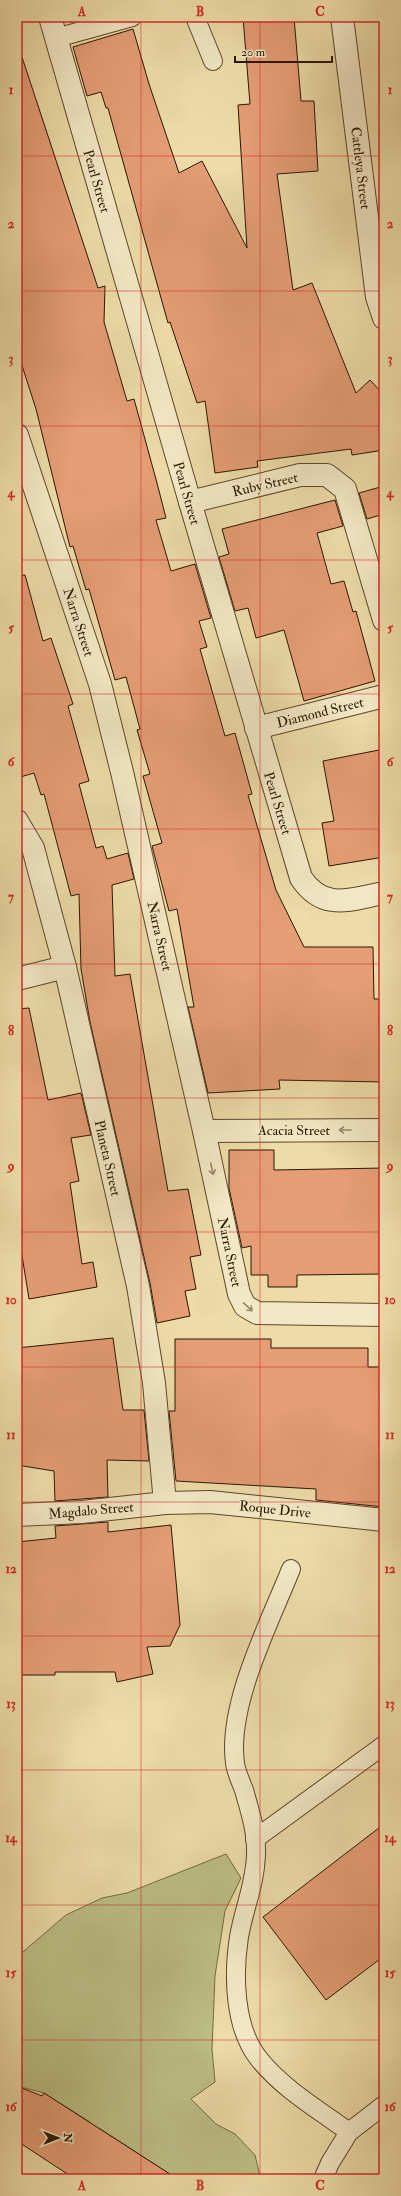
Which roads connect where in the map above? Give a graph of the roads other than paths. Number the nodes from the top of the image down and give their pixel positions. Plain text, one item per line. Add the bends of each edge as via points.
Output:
1 (50, 17) edge
2 (132, 17) edge
3 (195, 17) edge
4 (342, 17) edge
5 (56, 38) junction
6 (213, 61) dead end
7 (384, 318) edge
8 (17, 436) edge
9 (190, 502) junction
10 (384, 620) edge
11 (384, 696) edge
12 (256, 728) junction
13 (17, 820) edge
14 (384, 893) edge
15 (65, 967) junction
16 (17, 979) edge
17 (384, 1130) edge
18 (204, 1131) junction
19 (384, 1315) edge
20 (165, 1503) junction
21 (17, 1515) edge
22 (384, 1520) edge
23 (291, 1569) dead end
24 (384, 1746) edge
25 (254, 1839) junction
26 (384, 2105) edge
27 (349, 2132) junction
28 (323, 2179) edge

1 - 5 street, Pearl Street
2 - 5 lane
3 - 6 lane
4 - 7 street, Cattleya Street via 377,297
5 - 9 street, Pearl Street
8 - 18 street, Narra Street via 100,684
9 - 10 street, Ruby Street via 300,475 327,475 345,489
9 - 12 street, Pearl Street
11 - 12 street, Diamond Street
12 - 14 street, Pearl Street via 301,878 309,890 320,898 335,901
13 - 15 street, Planeta Street via 33,848
15 - 16 street
15 - 20 street, Planeta Street via 138,1286 154,1383
17 -> 18 street, Acacia Street
18 -> 19 street, Narra Street via 239,1294 245,1306 257,1313 269,1314
20 - 21 street, Magdalo Street via 82,1512
20 - 22 street, Roque Drive via 210,1502
23 - 25 lane via 243,1689 233,1734 235,1765 252,1816
24 - 25 lane
25 - 27 lane via 254,1885 243,1914 237,1964 240,2012 245,2034 258,2058 282,2082
26 - 27 lane
27 - 28 lane

